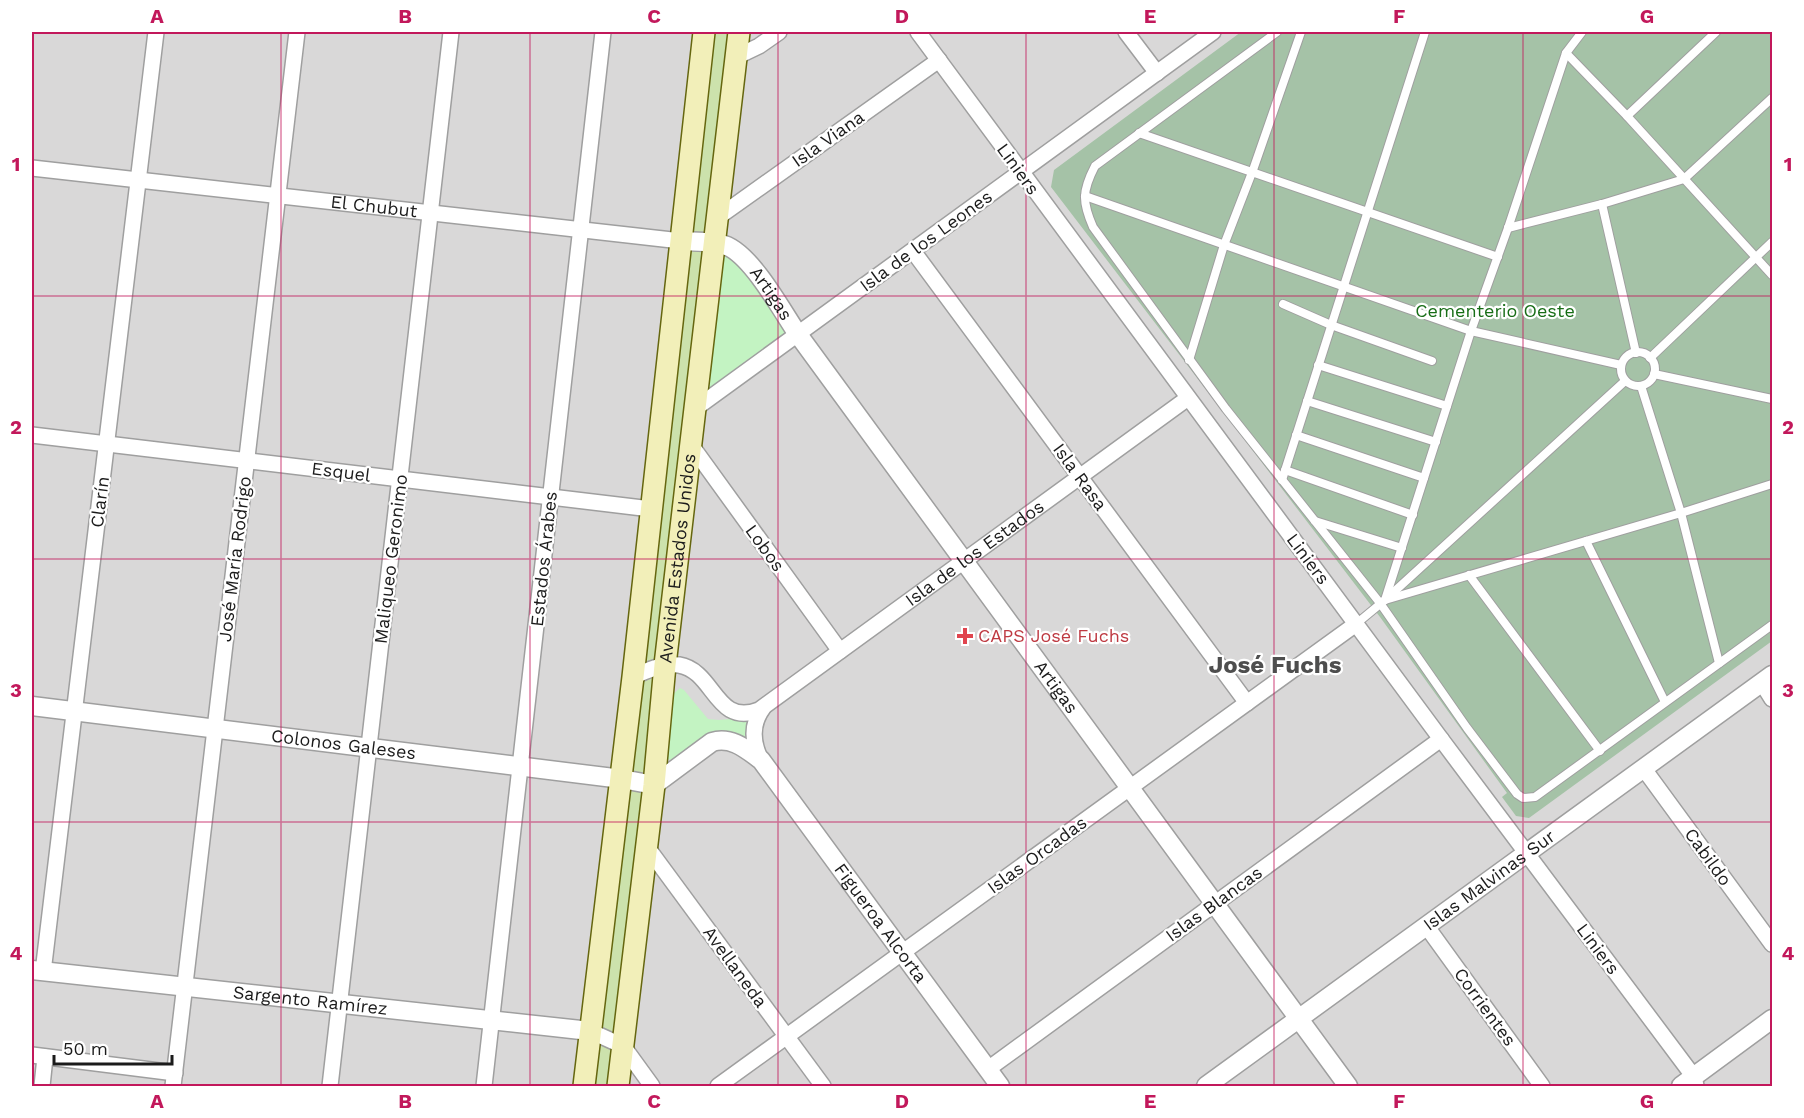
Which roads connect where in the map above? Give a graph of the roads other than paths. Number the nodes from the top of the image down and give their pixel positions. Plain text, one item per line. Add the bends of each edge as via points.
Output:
1 (156, 32) edge
2 (297, 32) edge
3 (451, 32) edge
4 (603, 32) edge
5 (704, 32) edge
6 (739, 32) edge
7 (779, 32) edge
8 (918, 32) edge
9 (1126, 32) edge
10 (1213, 32) edge
11 (1277, 32) edge
12 (1301, 32) edge
13 (1425, 32) edge
14 (1582, 32) edge
15 (1716, 32) edge
16 (1566, 52) junction
17 (736, 57) junction
18 (939, 60) junction
19 (1157, 73) junction
20 (1773, 98) edge
21 (1627, 116) junction
22 (1139, 133) junction
23 (32, 168) edge
24 (1253, 170) junction
25 (1021, 172) junction
26 (1684, 179) junction
27 (138, 180) junction
28 (278, 196) junction
29 (1085, 196) junction
30 (1602, 204) junction
31 (1367, 211) junction
32 (430, 213) junction
33 (717, 218) junction
34 (1508, 228) junction
35 (581, 230) junction
36 (681, 241) junction
37 (1773, 242) edge
38 (714, 243) junction
39 (1224, 245) junction
40 (913, 251) junction
41 (1498, 257) junction
42 (1756, 257) junction
43 (1773, 274) edge
44 (1343, 287) junction
45 (1283, 304) dead end
46 (1331, 325) junction
47 (1471, 331) junction
48 (797, 333) junction
49 (1636, 353) junction
50 (1650, 358) junction
51 (1189, 360) junction
52 (1432, 361) dead end
53 (1318, 365) junction
54 (1621, 365) junction
55 (1654, 374) junction
56 (1625, 381) junction
57 (1641, 386) junction
58 (1188, 398) junction
59 (1773, 399) edge
60 (1307, 401) junction
61 (1447, 406) junction
62 (696, 408) junction
63 (32, 435) edge
64 (1296, 435) junction
65 (1436, 442) junction
66 (106, 444) junction
67 (691, 445) junction
68 (247, 461) junction
69 (1286, 470) junction
70 (1080, 477) junction
71 (1424, 478) junction
72 (400, 479) junction
73 (1282, 480) junction
74 (1773, 484) edge
75 (551, 497) junction
76 (651, 509) junction
77 (1681, 513) junction
78 (1413, 515) junction
79 (1314, 520) junction
80 (1586, 541) junction
81 (1402, 548) junction
82 (965, 560) junction
83 (1469, 575) junction
84 (1383, 602) junction
85 (1356, 624) junction
86 (1773, 625) edge
87 (840, 651) junction
88 (1719, 663) junction
89 (665, 665) junction
90 (633, 676) junction
91 (1767, 679) edge
92 (1773, 699) edge
93 (1665, 702) junction
94 (1247, 703) junction
95 (32, 706) edge
96 (763, 708) junction
97 (74, 711) junction
98 (215, 729) junction
99 (1441, 739) junction
100 (369, 748) junction
101 (1600, 751) junction
102 (761, 759) junction
103 (520, 766) junction
104 (1644, 769) junction
105 (622, 779) junction
106 (654, 785) junction
107 (1130, 788) junction
108 (647, 847) junction
109 (1526, 854) junction
110 (1215, 904) junction
111 (1427, 927) junction
112 (1773, 944) edge
113 (903, 952) junction
114 (37, 971) edge
115 (185, 987) junction
116 (340, 1005) junction
117 (1299, 1019) junction
118 (1773, 1019) edge
119 (492, 1022) junction
120 (590, 1031) junction
121 (786, 1037) junction
122 (623, 1046) junction
123 (38, 1056) edge
124 (988, 1069) junction
125 (174, 1079) edge
126 (1690, 1083) edge
127 (42, 1086) edge
128 (330, 1086) edge
129 (484, 1086) edge
130 (584, 1086) edge
131 (618, 1086) edge
132 (652, 1086) edge
133 (718, 1086) edge
134 (823, 1086) edge
135 (1000, 1086) edge
136 (1206, 1086) edge
137 (1348, 1086) edge
138 (1542, 1086) edge

1 - 27 street, Clarín
2 - 28 street, José María Rodrigo
3 - 32 street, Maliqueo Geronimo
4 - 35 street, Estados Árabes
5 - 36 main road, Avenida Estados Unidos
6 - 17 main road, Avenida Estados Unidos
7 - 17 street
8 - 18 street, Liniers
9 - 19 street
10 - 19 street, Isla de los Leones
11 - 22 lane
12 - 24 lane
13 - 31 lane
14 - 16 lane
15 - 21 lane
16 - 21 lane
16 - 34 lane
17 - 33 main road, Avenida Estados Unidos
18 - 25 street, Liniers
18 - 33 street, Isla Viana
19 - 25 street, Isla de los Leones
20 - 26 lane
21 - 26 lane
22 - 24 lane
22 - 29 lane via 1095,166 1086,183
23 - 27 street, El Chubut
24 - 31 lane
24 - 39 lane
25 - 40 street, Isla de los Leones
25 - 58 street, Liniers
26 - 30 lane
26 - 42 lane
27 - 28 street, El Chubut
27 - 66 street, Clarín
28 - 32 street, El Chubut
28 - 68 street, José María Rodrigo
29 - 39 lane
29 - 51 lane via 1084,206 1093,227
30 - 34 lane
30 - 49 lane
31 - 41 lane
31 - 44 lane
32 - 35 street, El Chubut
32 - 72 street, Maliqueo Geronimo
33 - 38 main road, Avenida Estados Unidos
34 - 41 lane
35 - 36 street, El Chubut
35 - 75 street, Estados Árabes
36 - 38 street, El Chubut
36 - 76 main road, Avenida Estados Unidos
37 - 42 lane
38 - 48 street, Artigas via 730,247 747,261
38 - 62 main road, Avenida Estados Unidos
39 - 44 lane
39 - 51 lane
40 - 48 street, Isla de los Leones
40 - 70 street, Isla Rasa
41 - 47 lane
42 - 43 lane
42 - 50 lane
44 - 46 lane
44 - 47 lane
45 - 46 lane
46 - 52 lane
46 - 53 lane
47 - 54 lane
47 - 61 lane
48 - 62 street, Isla de los Leones
48 - 82 street, Artigas
49 - 50 lane
49 - 54 lane
50 - 55 lane
51 - 73 lane
53 - 60 lane
53 - 61 lane
54 - 56 lane
55 - 57 lane
55 - 59 lane
56 - 57 lane
56 - 84 lane
57 - 77 lane
58 - 70 street, Isla de los Estados
58 - 85 street, Liniers
60 - 64 lane
60 - 65 lane
61 - 65 lane
62 - 67 main road, Avenida Estados Unidos
63 - 66 street, Esquel
64 - 69 lane
64 - 71 lane
65 - 71 lane
66 - 68 street, Esquel
66 - 97 street, Clarín
67 - 87 street, Lobos
67 - 89 main road, Avenida Estados Unidos
68 - 72 street, Esquel
68 - 98 street, José María Rodrigo
69 - 73 lane
69 - 78 lane
70 - 82 street, Isla de los Estados
70 - 94 street, Isla Rasa
71 - 78 lane
72 - 75 street, Esquel
72 - 100 street, Maliqueo Geronimo
73 - 79 lane
74 - 77 lane
75 - 76 street, Esquel
75 - 103 street, Estados Árabes
76 - 90 main road, Avenida Estados Unidos
77 - 80 lane
77 - 88 lane
78 - 81 lane
79 - 81 lane
79 - 84 lane
80 - 83 lane
80 - 93 lane
81 - 84 lane
82 - 87 street, Isla de los Estados
82 - 107 street, Artigas
83 - 84 lane
83 - 101 lane
84 - 85 lane
84 - 101 lane via 1467,728 1517,794 1535,797
85 - 94 street, Islas Orcadas
85 - 99 street, Liniers
86 - 88 lane
87 - 96 street, Isla de los Estados
88 - 93 lane
89 - 90 street
89 - 96 street, Isla de los Estados via 692,670 732,711 750,713
89 - 106 main road, Avenida Estados Unidos
90 - 105 main road, Avenida Estados Unidos
91 - 92 street
91 - 104 street, Islas Malvinas Sur
93 - 101 lane
94 - 107 street, Islas Orcadas
95 - 97 street, Colonos Galeses
96 - 102 street via 754,733
97 - 98 street, Colonos Galeses
97 - 114 street, Clarín
98 - 100 street, Colonos Galeses
98 - 115 street, José María Rodrigo
99 - 109 street, Liniers
99 - 110 street, Islas Blancas
100 - 103 street, Colonos Galeses
100 - 116 street, Maliqueo Geronimo
102 - 106 street via 720,740
102 - 113 street, Figueroa Alcorta
103 - 105 street, Colonos Galeses
103 - 119 street, Estados Árabes
104 - 109 street, Islas Malvinas Sur
104 - 112 street, Cabildo
105 - 106 street, Colonos Galeses
105 - 120 main road, Avenida Estados Unidos
106 - 108 main road, Avenida Estados Unidos
107 - 110 street, Artigas
107 - 113 street, Islas Orcadas
108 - 121 street, Avellaneda
108 - 122 main road, Avenida Estados Unidos
109 - 111 street, Islas Malvinas Sur
109 - 126 street, Liniers
110 - 117 street, Artigas
110 - 124 street, Islas Blancas
111 - 117 street, Islas Malvinas Sur
111 - 138 street, Corrientes
113 - 121 street, Islas Orcadas
113 - 124 street, Figueroa Alcorta
114 - 115 street, Sargento Ramírez
115 - 116 street, Sargento Ramírez
115 - 125 street, José María Rodrigo
116 - 119 street, Sargento Ramírez
116 - 128 street, Maliqueo Geronimo
117 - 136 street, Islas Malvinas Sur
117 - 137 street, Artigas
118 - 126 street
119 - 120 street, Sargento Ramírez
119 - 129 street, Estados Árabes
120 - 122 street
120 - 130 main road, Avenida Estados Unidos
121 - 133 street, Islas Orcadas
121 - 134 street, Avellaneda
122 - 131 main road, Avenida Estados Unidos
122 - 132 street
123 - 125 street
123 - 127 street
124 - 135 street, Figueroa Alcorta

